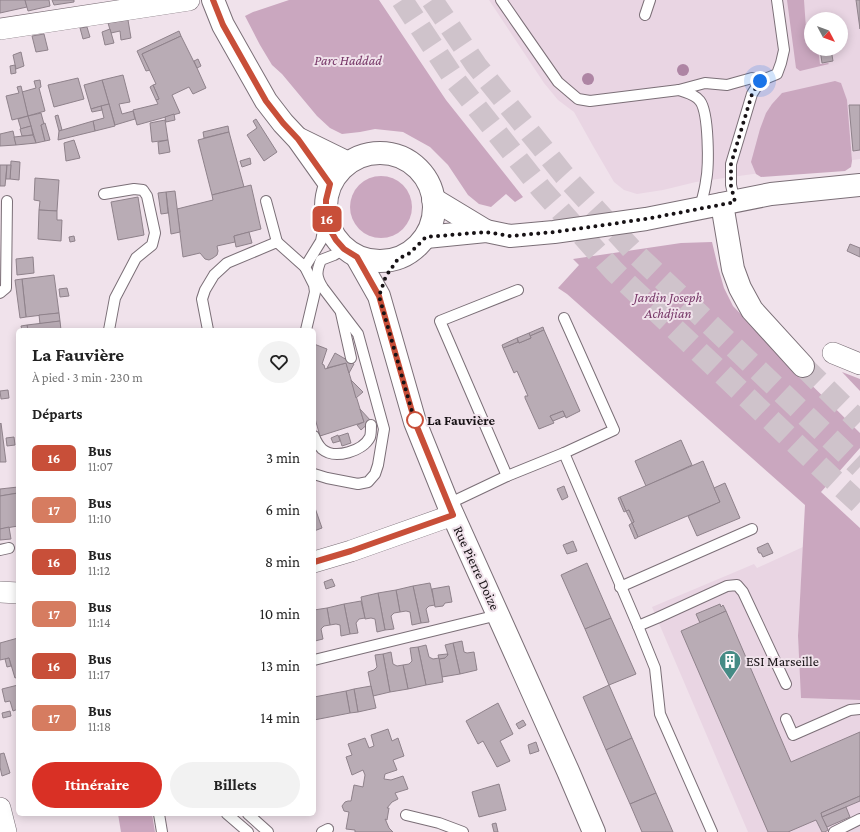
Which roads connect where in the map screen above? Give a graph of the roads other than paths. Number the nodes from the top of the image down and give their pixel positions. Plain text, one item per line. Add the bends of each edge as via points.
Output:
1 (189, 0) edge
2 (213, 0) edge
3 (501, 0) edge
4 (650, 0) edge
5 (778, 0) edge
6 (645, 15) dead end
7 (0, 29) edge
8 (760, 81) junction
9 (678, 90) junction
10 (298, 139) junction
11 (348, 163) junction
12 (330, 184) junction
13 (860, 185) edge
14 (104, 194) dead end
15 (433, 199) junction
16 (7, 201) dead end
17 (266, 201) dead end
18 (728, 203) junction
19 (700, 208) junction
20 (326, 216) junction
21 (486, 232) junction
22 (426, 237) junction
23 (277, 242) junction
24 (351, 253) junction
25 (398, 259) junction
26 (305, 267) junction
27 (518, 290) dead end
28 (0, 293) edge
29 (379, 296) junction
30 (340, 311) junction
31 (564, 318) dead end
32 (109, 328) edge
33 (208, 328) edge
34 (306, 328) edge
35 (833, 353) dead end
36 (351, 358) dead end
37 (860, 364) edge
38 (803, 366) tunnel mouth
39 (371, 425) dead end
40 (316, 442) edge
41 (564, 453) junction
42 (316, 475) edge
43 (508, 476) junction
44 (450, 510) junction
45 (752, 529) dead end
46 (316, 561) edge
47 (620, 587) junction
48 (0, 592) edge
49 (16, 593) edge
50 (498, 615) junction
51 (638, 626) junction
52 (316, 660) edge
53 (786, 684) dead end
54 (860, 709) edge
55 (786, 719) dead end
56 (0, 808) edge
57 (406, 815) dead end
58 (159, 816) edge
59 (229, 816) edge
60 (250, 816) edge
61 (860, 819) edge
62 (6, 832) edge
63 (162, 832) edge
64 (248, 832) edge
65 (268, 832) edge
66 (463, 832) edge
67 (594, 832) edge
68 (712, 832) edge
69 (834, 832) edge

1 - 7 street
2 - 10 main road via 223,25 266,101
3 - 9 lane via 558,82 578,99 590,101
4 - 6 lane
5 - 8 lane via 784,50 777,74
8 - 9 lane via 752,78 727,85 704,83
8 - 18 lane via 752,94 731,164
9 - 19 lane via 694,95 703,106 708,158
10 - 11 main road
10 - 12 main road
11 - 12 main road
11 - 15 main road via 363,155 396,155 410,162 422,174
12 - 20 main road
13 - 18 main road via 770,194
14 - 32 lane via 143,190 147,196 155,233 152,245 136,258 115,298
15 - 21 main road
15 - 22 main road via 433,218
16 - 28 lane via 6,288
17 - 23 lane
18 - 19 main road
18 - 38 main road via 733,269 740,288 752,310
19 - 21 main road via 646,219 554,232 510,236
20 - 24 main road via 336,240
20 - 26 lane via 321,241
21 - 22 main road
22 - 25 main road via 410,253
23 - 26 lane
23 - 33 lane via 227,263 214,275 202,299
24 - 25 main road via 377,262
24 - 29 main road, Rue Pierre Doize
24 - 30 lane via 321,260 317,269 318,280
25 - 29 main road via 386,276
26 - 34 lane via 314,285
27 - 43 lane via 440,321
29 - 44 main road, Rue Pierre Doize via 415,422
30 - 36 lane
30 - 42 lane via 358,334 384,429 378,465 368,482 358,484
31 - 41 lane via 614,430
35 - 37 street
39 - 40 lane via 370,436 364,445 355,450 331,454 322,450
41 - 43 lane
41 - 47 lane
43 - 44 lane
44 - 46 street via 351,551
44 - 50 main road, Rue Pierre Doize
45 - 47 lane
47 - 51 lane
48 - 49 street
50 - 52 lane
50 - 67 main road, Rue Pierre Doize
51 - 53 lane via 726,586 737,584
51 - 68 lane via 654,668 660,714
54 - 55 lane via 850,710 793,735
56 - 62 street
57 - 66 lane
58 - 63 lane
59 - 64 lane
60 - 65 lane
61 - 69 lane

